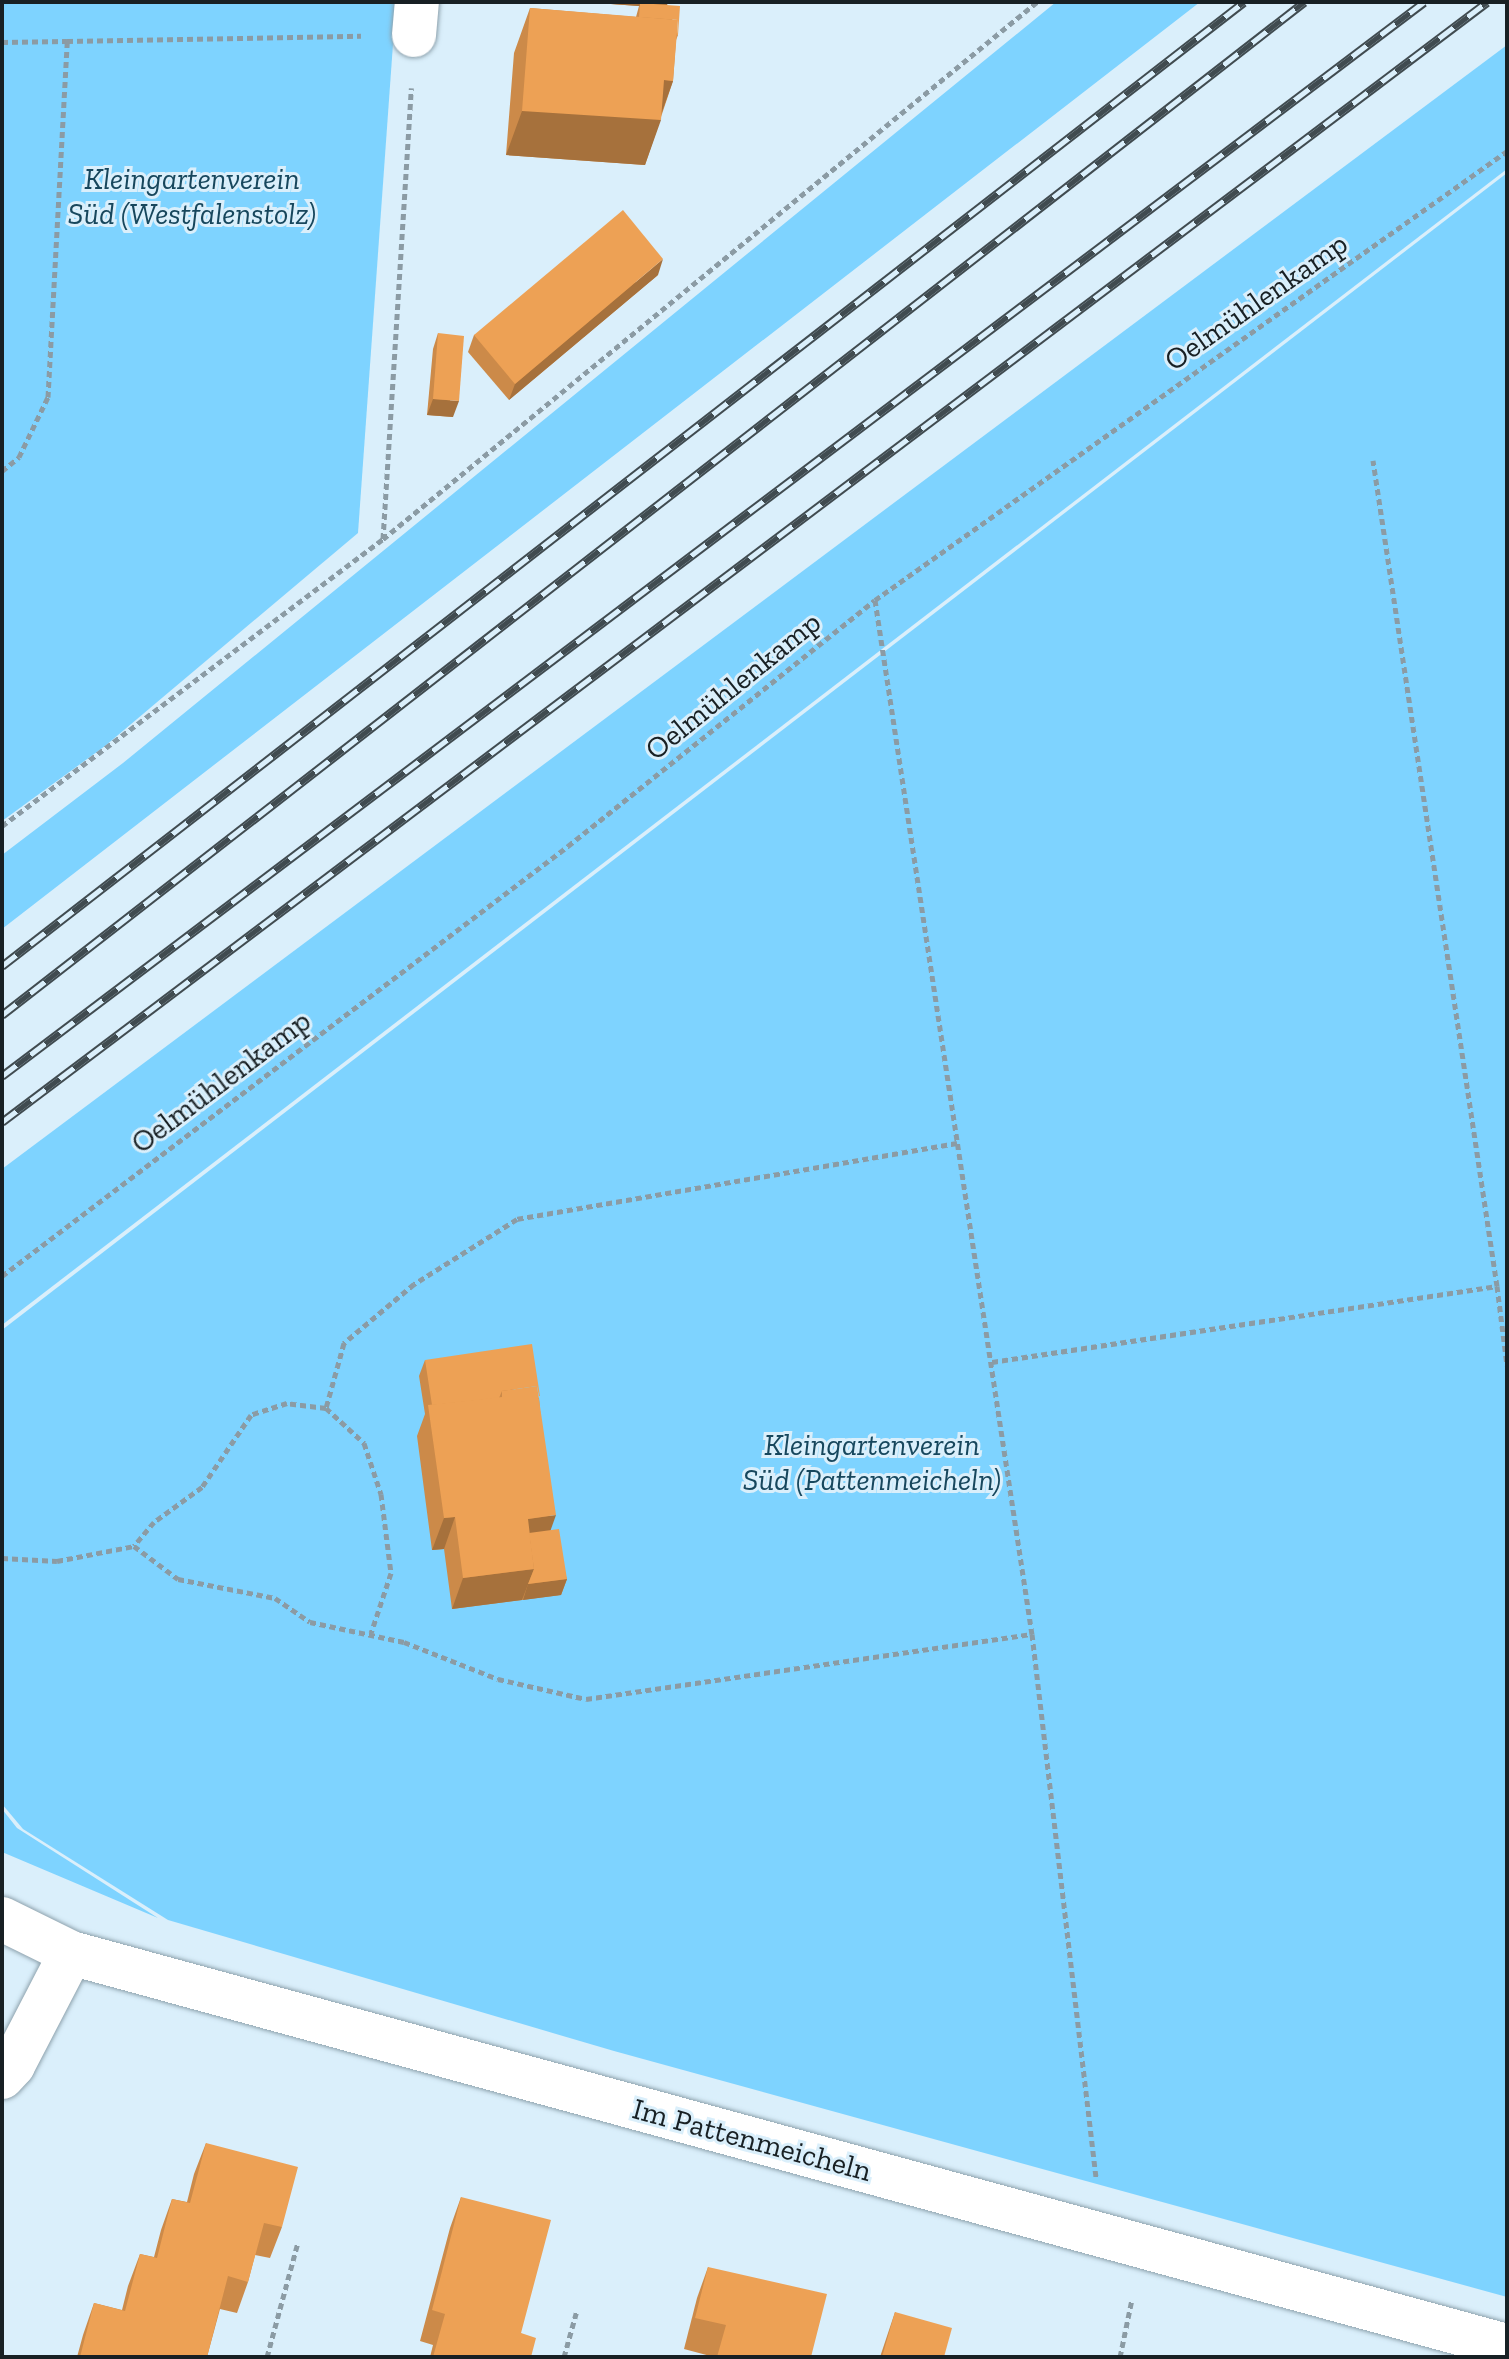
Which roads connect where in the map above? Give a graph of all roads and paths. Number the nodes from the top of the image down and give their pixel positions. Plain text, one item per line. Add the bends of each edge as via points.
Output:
1 (1037, 2) edge
2 (416, 19) edge
3 (67, 41) junction
4 (2, 42) edge
5 (1507, 151) edge
6 (1373, 460) dead end
7 (2, 471) edge
8 (383, 539) junction
9 (875, 600) junction
10 (2, 826) edge
11 (957, 1143) junction
12 (2, 1276) edge
13 (1497, 1286) junction
14 (992, 1362) junction
15 (1507, 1365) edge
16 (326, 1408) junction
17 (134, 1546) junction
18 (2, 1558) edge
19 (371, 1633) junction
20 (1032, 1634) junction
21 (2, 1919) edge
22 (71, 1953) junction
23 (2, 2077) edge
24 (1088, 2234) junction
25 (298, 2242) dead end
26 (577, 2310) dead end
27 (1507, 2346) edge
28 (267, 2357) edge
29 (564, 2357) edge

1 - 8 path
2 - 3 path
2 - 8 path
3 - 4 path
3 - 7 path via 48,397 19,457
5 - 9 path, Oelmühlenkamp
6 - 13 path
8 - 10 path
9 - 11 path
9 - 12 path, Oelmühlenkamp via 568,846
11 - 14 path
11 - 16 path via 517,1219 414,1284 344,1343
13 - 14 path
13 - 15 path
14 - 20 path
16 - 17 path via 287,1403 251,1415 202,1487 154,1522
16 - 19 path via 364,1443 381,1494 391,1573
17 - 18 path via 57,1561
17 - 19 path via 178,1579 275,1598 310,1622
19 - 20 path via 498,1679 586,1699
20 - 24 path via 1096,2152 1096,2194
21 - 22 street, Im Pattenmeicheln
22 - 23 street
22 - 24 street, Im Pattenmeicheln
24 - 27 street, Im Pattenmeicheln
25 - 28 path
26 - 29 path

